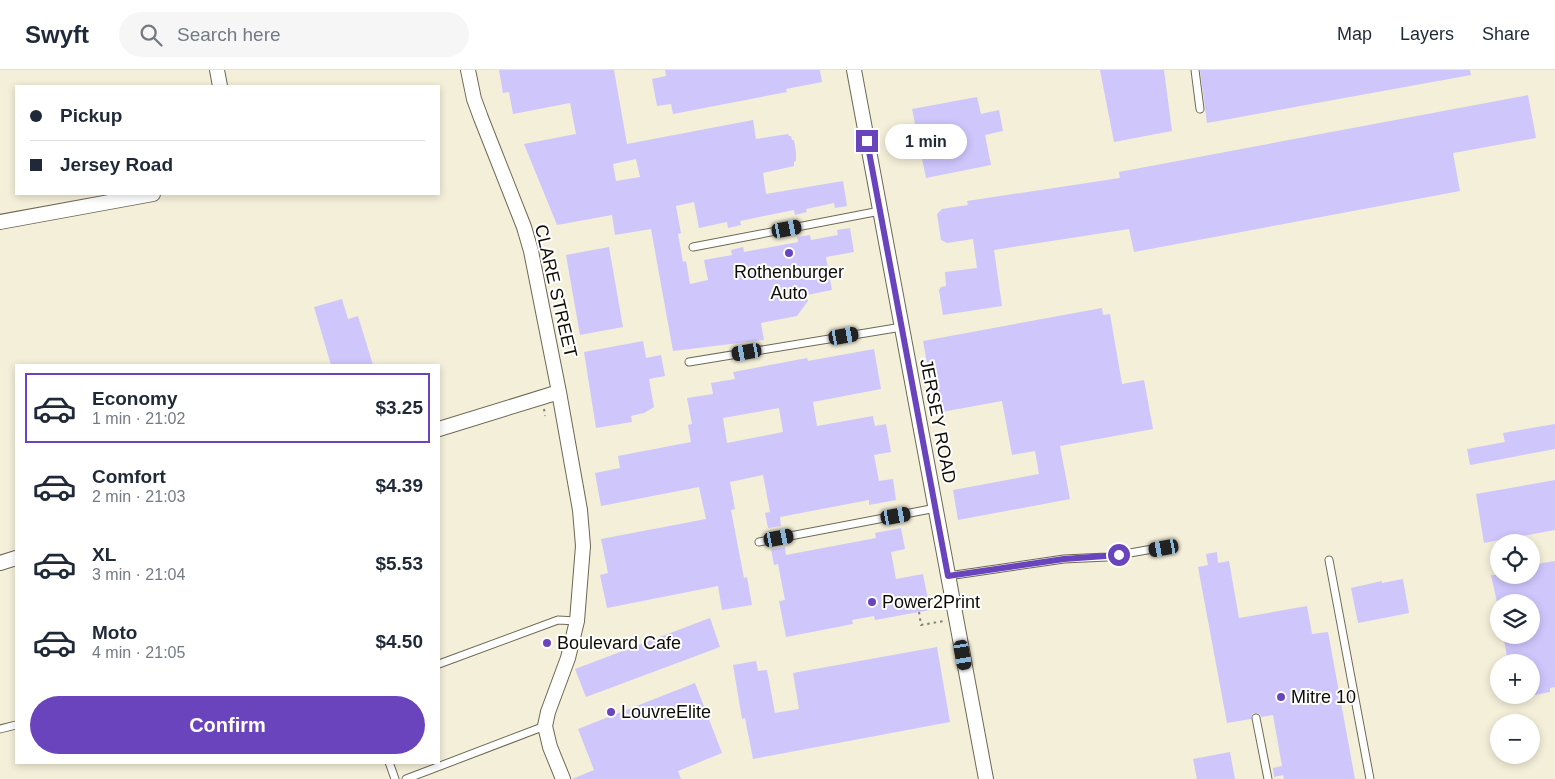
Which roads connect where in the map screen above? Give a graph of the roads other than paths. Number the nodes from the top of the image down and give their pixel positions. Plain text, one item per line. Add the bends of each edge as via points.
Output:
1 (217, 70) edge
2 (468, 70) edge
3 (854, 70) edge
4 (1195, 70) edge
5 (220, 85) edge
6 (1200, 109) dead end
7 (148, 195) edge
8 (880, 211) junction
9 (0, 222) edge
10 (693, 247) dead end
11 (902, 327) junction
12 (689, 362) dead end
13 (559, 392) junction
14 (440, 429) edge
15 (936, 508) junction
16 (759, 542) dead end
17 (1164, 548) dead end
18 (15, 558) edge
19 (1329, 560) dead end
20 (0, 563) edge
21 (948, 576) junction
22 (577, 621) junction
23 (440, 664) edge
24 (1257, 721) dead end
25 (15, 725) edge
26 (545, 726) junction
27 (0, 729) edge
28 (390, 764) edge
29 (395, 779) edge
30 (406, 779) edge
31 (563, 779) edge
32 (986, 779) edge
33 (1268, 779) edge
34 (1370, 779) edge

1 - 5 street
2 - 13 street, CLARE STREET via 474,99 531,251
3 - 8 street, JERSEY ROAD
4 - 6 lane
7 - 9 street
8 - 10 lane
8 - 11 street, JERSEY ROAD
11 - 12 lane
11 - 15 street, JERSEY ROAD
13 - 14 street
13 - 22 street, CLARE STREET via 574,469 583,546
15 - 16 lane
15 - 21 street, JERSEY ROAD
17 - 21 lane
18 - 20 street
19 - 34 lane
21 - 32 street, JERSEY ROAD
22 - 23 lane via 558,620
22 - 26 street, CLARE STREET
24 - 33 lane
25 - 27 lane
26 - 30 lane
26 - 31 street
28 - 29 lane

